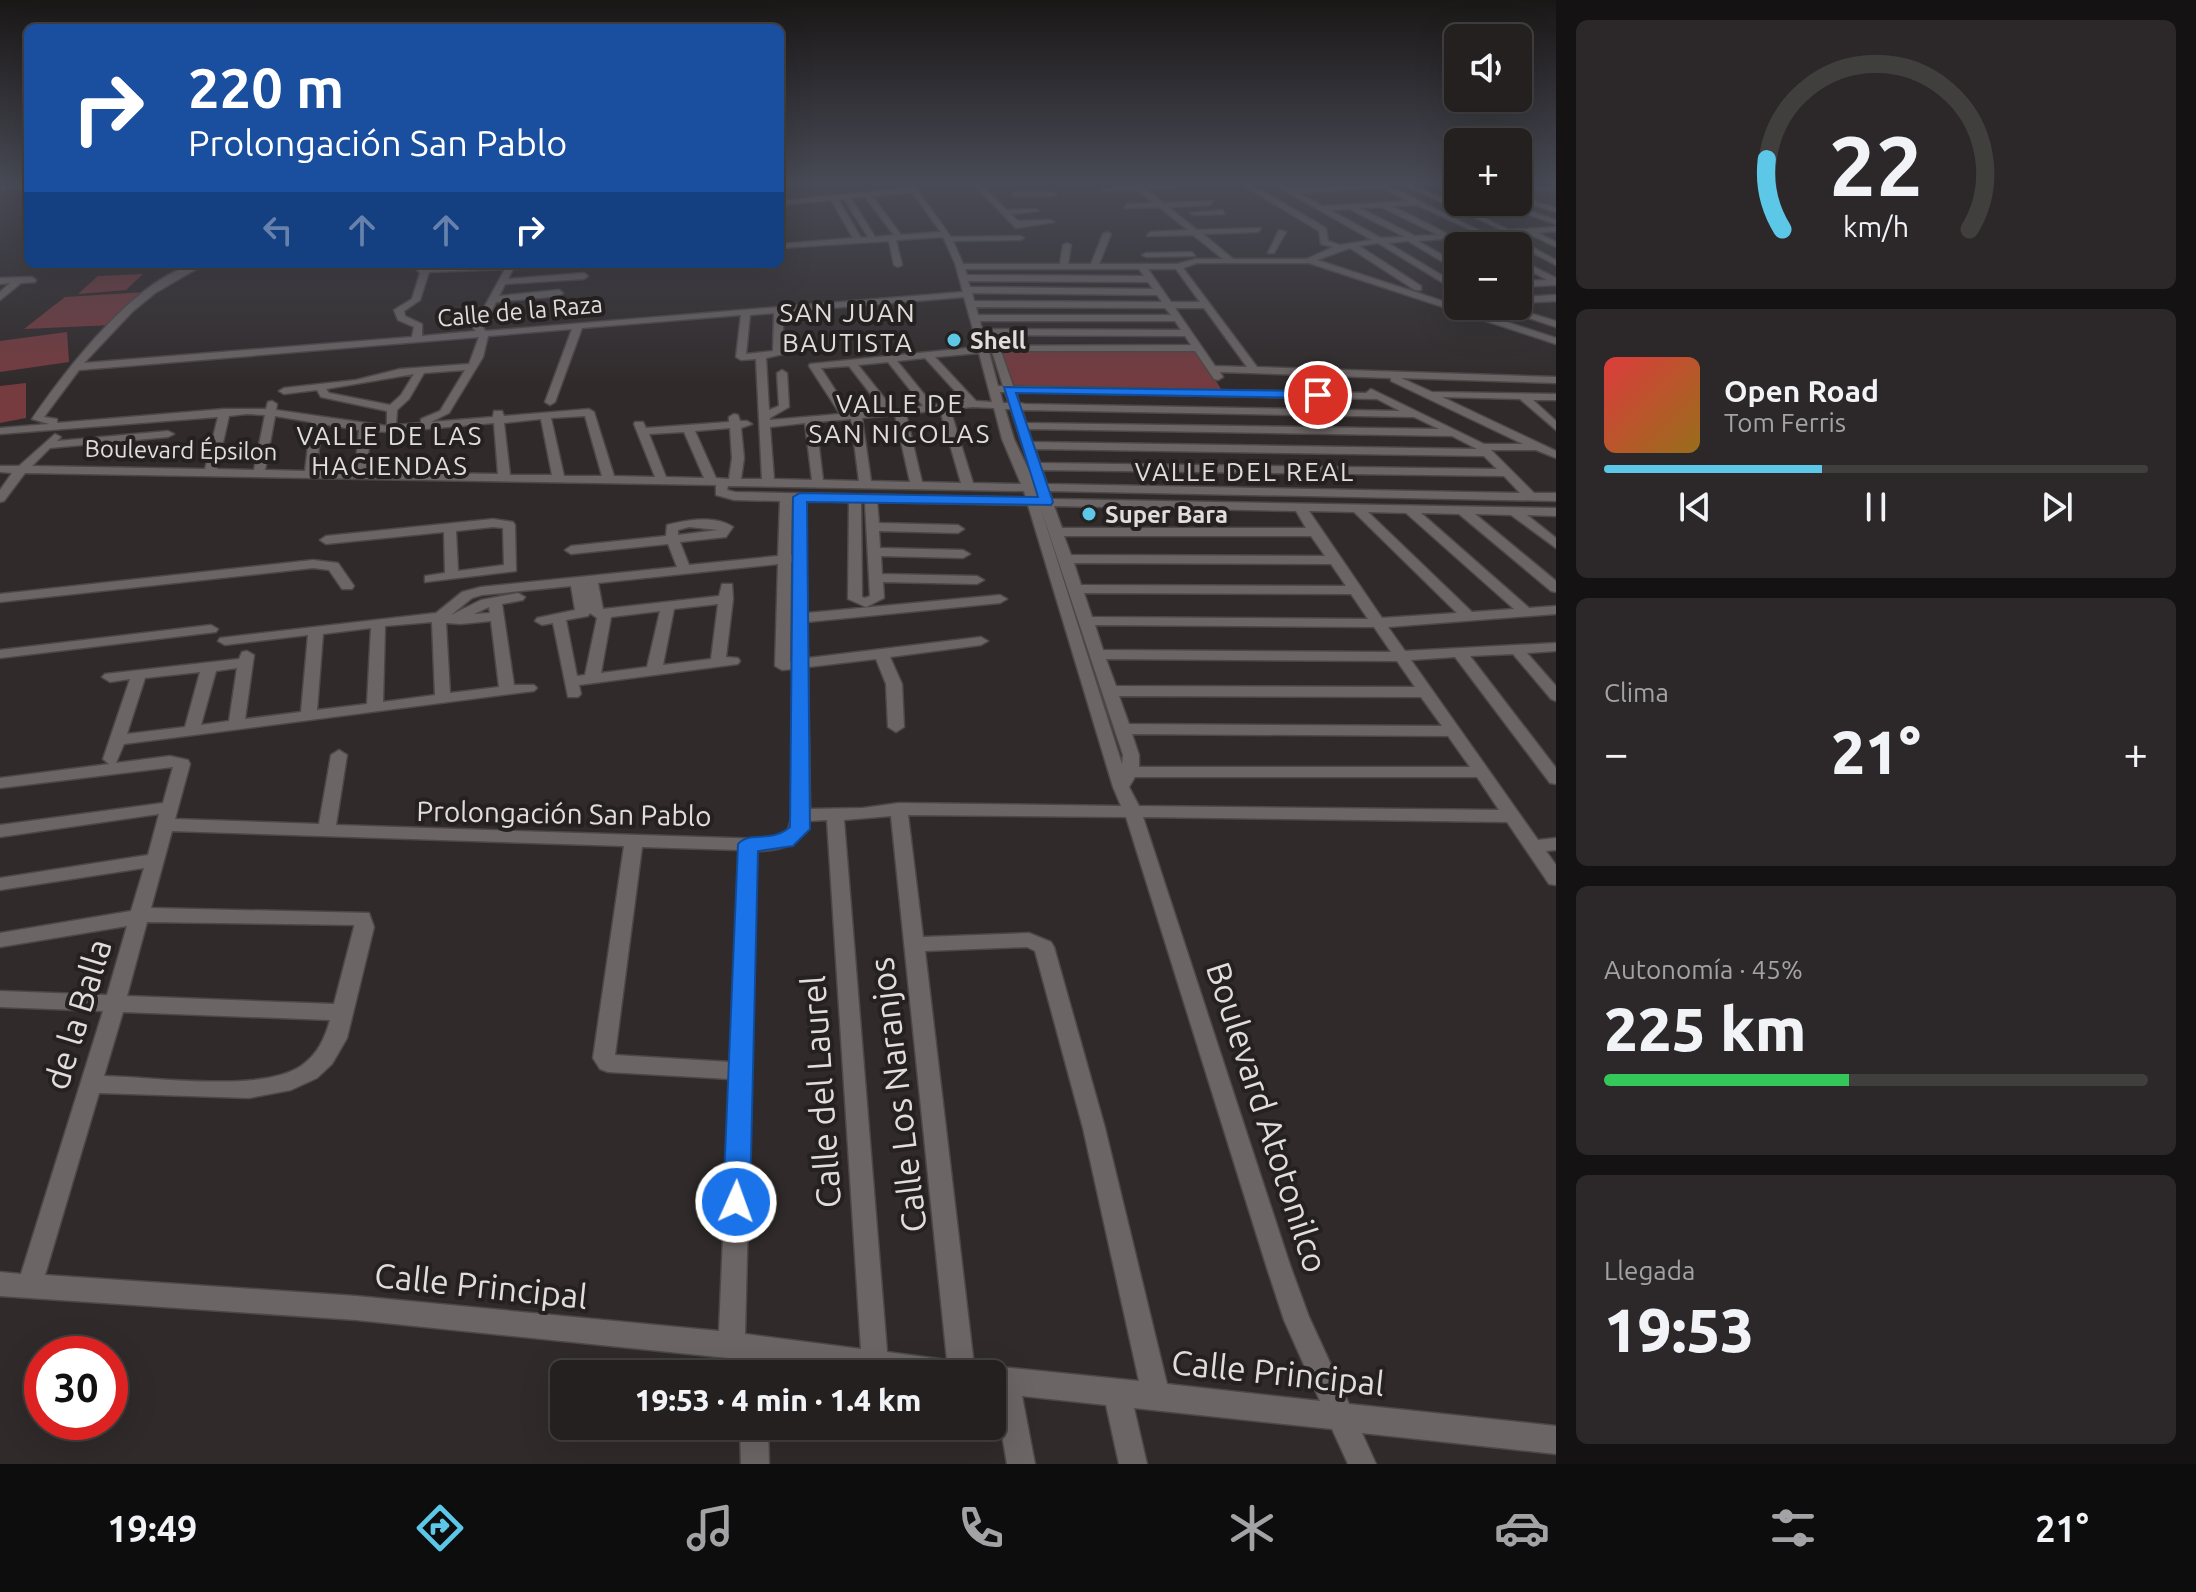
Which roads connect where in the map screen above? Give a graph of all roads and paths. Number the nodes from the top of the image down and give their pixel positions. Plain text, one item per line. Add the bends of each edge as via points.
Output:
1 (897, 252) edge
2 (954, 252) edge
3 (1014, 252) edge
4 (1066, 252) edge
5 (1100, 252) edge
6 (1238, 252) edge
7 (1329, 252) edge
8 (1362, 252) edge
9 (1399, 252) edge
10 (1536, 252) edge
11 (1221, 253) junction
12 (1146, 255) dead end
13 (1231, 261) junction
14 (1311, 261) junction
15 (1556, 263) edge
16 (1022, 264) junction
17 (1064, 264) junction
18 (898, 265) dead end
19 (1095, 265) junction
20 (1178, 265) junction
21 (1142, 267) junction
22 (194, 268) edge
23 (416, 268) edge
24 (523, 268) edge
25 (509, 269) junction
26 (1532, 269) edge
27 (425, 270) junction
28 (584, 276) dead end
29 (1151, 279) junction
30 (32, 280) dead end
31 (1444, 280) edge
32 (0, 281) edge
33 (18, 281) junction
34 (503, 282) junction
35 (1556, 282) edge
36 (1532, 283) edge
37 (969, 286) junction
38 (1444, 287) edge
39 (1418, 288) junction
40 (1395, 289) junction
41 (1159, 292) junction
42 (559, 293) dead end
43 (0, 297) edge
44 (1556, 297) edge
45 (1532, 298) edge
46 (495, 299) junction
47 (1435, 302) junction
48 (1444, 302) edge
49 (1169, 305) junction
50 (1206, 305) junction
51 (779, 310) junction
52 (746, 312) junction
53 (554, 313) dead end
54 (1556, 313) edge
55 (1532, 314) edge
56 (1532, 316) edge
57 (401, 318) junction
58 (1178, 318) junction
59 (1556, 324) edge
60 (578, 326) junction
61 (556, 328) junction
62 (985, 332) junction
63 (1187, 333) junction
64 (484, 334) junction
65 (1554, 339) edge
66 (416, 340) junction
67 (394, 341) junction
68 (1198, 348) junction
69 (990, 349) junction
70 (928, 355) junction
71 (761, 357) junction
72 (890, 358) junction
73 (851, 362) junction
74 (74, 367) junction
75 (470, 367) junction
76 (1213, 369) junction
77 (421, 370) junction
78 (1255, 371) junction
79 (782, 373) dead end
80 (1335, 374) junction
81 (1388, 375) junction
82 (1556, 380) edge
83 (321, 389) junction
84 (994, 389) junction
85 (1009, 389) junction
86 (284, 391) dead end
87 (1228, 393) junction
88 (1426, 394) junction
89 (1473, 395) junction
90 (1378, 396) junction
91 (1523, 396) junction
92 (1556, 397) edge
93 (550, 402) dead end
94 (973, 404) junction
95 (998, 404) junction
96 (944, 406) junction
97 (1015, 406) junction
98 (271, 407) junction
99 (930, 408) junction
100 (392, 409) junction
101 (1238, 411) junction
102 (224, 412) junction
103 (895, 412) junction
104 (1415, 414) junction
105 (176, 415) junction
106 (545, 415) junction
107 (852, 416) junction
108 (317, 418) junction
109 (496, 418) junction
110 (766, 420) junction
111 (810, 420) junction
112 (442, 421) junction
113 (391, 424) junction
114 (64, 425) junction
115 (1021, 426) junction
116 (688, 427) junction
117 (1556, 427) edge
118 (365, 428) junction
119 (1249, 429) junction
120 (0, 431) edge
121 (1456, 433) junction
122 (168, 434) junction
123 (1513, 435) junction
124 (1027, 445) junction
125 (48, 446) junction
126 (1538, 447) junction
127 (1556, 448) edge
128 (1261, 449) junction
129 (164, 450) junction
130 (1484, 450) junction
131 (1556, 455) edge
132 (1035, 468) junction
133 (0, 469) edge
134 (1273, 469) junction
135 (20, 471) junction
136 (159, 472) junction
137 (210, 473) junction
138 (259, 473) junction
139 (1507, 473) junction
140 (310, 475) junction
141 (361, 475) junction
142 (504, 478) junction
143 (559, 480) junction
144 (0, 481) edge
145 (609, 481) junction
146 (662, 481) junction
147 (723, 482) junction
148 (818, 484) junction
149 (866, 486) junction
150 (917, 486) junction
151 (954, 487) junction
152 (968, 487) junction
153 (1081, 489) junction
154 (767, 490) junction
155 (1284, 492) junction
156 (1037, 495) junction
157 (793, 497) junction
158 (1531, 497) junction
159 (0, 498) edge
160 (855, 498) junction
161 (1553, 498) edge
162 (876, 499) junction
163 (975, 501) junction
164 (1090, 503) junction
165 (1294, 508) junction
166 (1357, 508) junction
167 (1409, 509) junction
168 (1462, 510) junction
169 (1514, 511) junction
170 (1556, 512) edge
171 (1038, 521) junction
172 (450, 527) junction
173 (873, 527) junction
174 (1055, 528) junction
175 (1315, 532) junction
176 (681, 538) junction
177 (326, 540) dead end
178 (1556, 544) edge
179 (571, 549) dead end
180 (874, 552) junction
181 (963, 554) junction
182 (1065, 559) junction
183 (1335, 560) junction
184 (792, 562) junction
185 (699, 567) junction
186 (684, 569) junction
187 (484, 572) junction
188 (460, 575) junction
189 (876, 578) junction
190 (430, 579) dead end
191 (585, 584) junction
192 (347, 586) dead end
193 (1556, 588) edge
194 (1076, 589) junction
195 (1356, 590) junction
196 (477, 596) junction
197 (0, 598) edge
198 (1000, 599) dead end
199 (668, 606) junction
200 (1556, 610) edge
201 (1526, 612) junction
202 (605, 614) junction
203 (1468, 616) junction
204 (439, 618) junction
205 (800, 618) junction
206 (559, 619) junction
207 (461, 620) junction
208 (542, 621) dead end
209 (1088, 621) junction
210 (1378, 623) junction
211 (378, 624) junction
212 (211, 629) dead end
213 (316, 631) junction
214 (249, 638) junction
215 (225, 641) dead end
216 (981, 641) dead end
217 (1556, 647) edge
218 (1517, 650) junction
219 (881, 653) junction
220 (0, 654) edge
221 (1098, 654) junction
222 (1461, 655) junction
223 (1401, 657) junction
224 (245, 663) junction
225 (803, 665) junction
226 (209, 667) junction
227 (654, 671) junction
228 (139, 674) junction
229 (110, 677) dead end
230 (592, 678) junction
231 (529, 688) dead end
232 (507, 691) junction
233 (1109, 691) junction
234 (1425, 692) junction
235 (1556, 696) edge
236 (443, 699) junction
237 (375, 707) junction
238 (309, 716) junction
239 (236, 725) junction
240 (896, 727) dead end
241 (1121, 729) junction
242 (192, 730) junction
243 (1451, 731) junction
244 (117, 740) junction
245 (339, 755) dead end
246 (111, 759) dead end
247 (1480, 772) junction
248 (1122, 777) junction
249 (1556, 779) edge
250 (0, 783) edge
251 (899, 809) junction
252 (1133, 812) junction
253 (801, 815) junction
254 (169, 816) junction
255 (835, 816) junction
256 (1510, 816) junction
257 (0, 831) edge
258 (326, 832) junction
259 (634, 840) junction
260 (748, 844) junction
261 (1556, 844) edge
262 (1533, 846) junction
263 (156, 860) junction
264 (1556, 879) edge
265 (0, 884) edge
266 (140, 916) junction
267 (0, 940) edge
268 (914, 944) junction
269 (0, 999) edge
270 (115, 1004) junction
271 (343, 1012) junction
272 (740, 1071) junction
273 (89, 1084) junction
274 (0, 1284) edge
275 (30, 1285) junction
276 (742, 1346) junction
277 (747, 1360) edge
278 (852, 1360) edge
279 (875, 1360) edge
280 (960, 1360) edge
281 (1006, 1381) edge
282 (1117, 1391) junction
283 (1156, 1395) junction
284 (1006, 1407) edge
285 (1339, 1414) junction
286 (754, 1440) edge
287 (1556, 1440) edge
288 (755, 1464) edge
289 (1021, 1464) edge
290 (1133, 1464) edge
291 (1362, 1464) edge

1 - 18 street
2 - 37 street, Boulevard Atotonilco
3 - 16 street
4 - 17 street
5 - 19 street
6 - 11 street
7 - 14 street
8 - 39 street
9 - 31 street
10 - 15 street
11 - 12 street
11 - 13 street
13 - 14 street
13 - 20 street
14 - 40 street
16 - 17 street
16 - 37 street
16 - 37 street via 992,266
17 - 19 street
19 - 20 street
19 - 21 street
20 - 21 street
20 - 50 street
21 - 29 street
22 - 74 street via 147,293
23 - 27 street
24 - 25 street
25 - 27 street
25 - 34 street
26 - 35 street
27 - 57 street via 416,300 400,307
28 - 34 street
29 - 37 street
29 - 41 street
30 - 33 street
32 - 33 street
33 - 43 street
34 - 46 street
35 - 36 street
37 - 41 street
37 - 49 street
37 - 51 street, Calle de la Raza
37 - 58 street
37 - 62 street, Boulevard Atotonilco
38 - 39 street
39 - 40 street
40 - 47 street
41 - 49 street
42 - 46 street
44 - 45 street
46 - 64 street via 478,328
47 - 48 street
47 - 65 street
49 - 50 street
49 - 58 street
50 - 78 street
51 - 52 street, Calle de la Raza
51 - 71 street via 778,354
52 - 60 street, Calle de la Raza
52 - 71 street via 741,357
53 - 61 street
54 - 55 street
56 - 59 street
57 - 66 street via 418,325
57 - 67 street
58 - 63 street
60 - 61 street, Calle de la Raza
60 - 93 street
61 - 64 street, Calle de la Raza
62 - 63 street
62 - 69 street, Boulevard Atotonilco
63 - 68 street
64 - 66 street, Calle de la Raza
64 - 75 street
66 - 67 street, Calle de la Raza
67 - 74 street, Calle de la Raza
68 - 69 street
68 - 76 street
69 - 70 street
69 - 84 street, Boulevard Atotonilco
69 - 85 street, Boulevard Atotonilco
70 - 72 street
70 - 94 street
71 - 110 street
72 - 73 street
72 - 99 street
73 - 103 street
73 - 107 street via 813,367
74 - 114 street via 37,419
75 - 77 street
75 - 112 street
76 - 78 street
76 - 87 street
77 - 83 street
77 - 100 street
78 - 80 street
79 - 110 street via 784,407
80 - 81 street
80 - 90 street
81 - 82 street
81 - 88 street
83 - 86 street
83 - 100 street via 325,395
84 - 85 street
84 - 95 street, Boulevard Atotonilco
85 - 87 street
85 - 97 street, Boulevard Atotonilco
87 - 90 street
87 - 101 street
88 - 89 street
88 - 123 street
89 - 91 street
89 - 123 street
90 - 104 street
91 - 92 street
91 - 117 street
94 - 95 street
94 - 96 street
95 - 97 street
95 - 156 street, Boulevard Atotonilco via 1019,471
96 - 99 street
96 - 152 street
97 - 101 street
97 - 115 street, Boulevard Atotonilco
98 - 102 street
98 - 108 street
98 - 138 street
99 - 103 street
100 - 113 street
101 - 104 street
101 - 119 street
102 - 105 street
102 - 137 street
103 - 107 street
103 - 150 street
104 - 121 street
105 - 114 street
105 - 122 street
106 - 109 street
106 - 143 street
106 - 145 street via 592,413
107 - 111 street
107 - 149 street
108 - 118 street
108 - 140 street
109 - 112 street
109 - 142 street
110 - 111 street
110 - 154 street
111 - 148 street
112 - 113 street
112 - 118 street
113 - 118 street
114 - 120 street
114 - 125 street
115 - 119 street
115 - 124 street, Boulevard Atotonilco
116 - 146 street via 641,427
116 - 147 street
116 - 147 street via 739,421 738,458
118 - 141 street
119 - 121 street
119 - 128 street
121 - 130 street
122 - 125 street
122 - 129 street
123 - 126 street
124 - 128 street
124 - 132 street, Boulevard Atotonilco
125 - 129 street
125 - 135 street
126 - 127 street
126 - 130 street
126 - 131 street
128 - 130 street
128 - 134 street
129 - 136 street
130 - 139 street
132 - 134 street
132 - 153 street via 1052,482
132 - 156 street, Boulevard Atotonilco
133 - 135 street, Boulevard Épsilon
134 - 139 street
134 - 155 street
135 - 136 street, Boulevard Épsilon
135 - 144 street
135 - 159 street
136 - 137 street, Boulevard Épsilon
137 - 138 street, Boulevard Épsilon
138 - 140 street, Boulevard Épsilon
139 - 158 street
140 - 141 street, Boulevard Épsilon
141 - 142 street, Boulevard Épsilon
142 - 143 street, Boulevard Épsilon
143 - 145 street, Boulevard Épsilon
145 - 146 street, Boulevard Épsilon
146 - 147 street, Boulevard Épsilon
147 - 154 street
148 - 149 street
148 - 154 street
149 - 150 street
150 - 151 street
151 - 152 street
151 - 162 street via 956,494 949,498
152 - 156 street
153 - 155 street
153 - 156 street
154 - 157 street
155 - 158 street
155 - 165 street via 1268,499
156 - 163 street
156 - 164 street
156 - 171 street, Boulevard Atotonilco
156 - 174 street, Boulevard Atotonilco
157 - 160 street
157 - 184 street
158 - 161 street
160 - 162 street
160 - 189 street via 858,601 876,600
162 - 163 street
162 - 173 street
163 - 171 street via 1009,507
164 - 165 street
164 - 174 street via 1065,509 1057,515
165 - 166 street
165 - 175 street
166 - 167 street
166 - 203 street
167 - 168 street
167 - 201 street
168 - 169 street
168 - 193 street
169 - 170 street
169 - 178 street
171 - 248 street, Boulevard Atotonilco
172 - 177 street
172 - 187 street via 509,525 512,566
172 - 188 street
173 - 180 street
173 - 181 street via 958,526
174 - 175 street
174 - 182 street, Boulevard Atotonilco
175 - 183 street
176 - 179 street
176 - 185 street
176 - 186 street
180 - 181 street
180 - 189 street
181 - 189 street via 972,580
182 - 183 street
182 - 194 street, Boulevard Atotonilco
183 - 195 street
184 - 185 street
184 - 191 street
184 - 205 street
184 - 225 street via 782,666
185 - 186 street
186 - 191 street
187 - 188 street
187 - 196 street
188 - 190 street
188 - 196 street
191 - 196 street
191 - 202 street via 596,612
191 - 206 street via 583,613
192 - 197 street via 333,566 313,564
194 - 195 street
194 - 209 street, Boulevard Atotonilco
195 - 210 street
196 - 204 street
196 - 207 street
198 - 205 street
199 - 202 street
199 - 227 street
199 - 227 street via 727,593 726,662
200 - 201 street
201 - 203 street
202 - 230 street
203 - 210 street
204 - 207 street
204 - 211 street
204 - 236 street
205 - 225 street
206 - 208 street
206 - 230 street via 572,688
207 - 232 street via 496,611
209 - 210 street
209 - 221 street, Boulevard Atotonilco
210 - 223 street
211 - 213 street
211 - 237 street
212 - 220 street
213 - 214 street
213 - 238 street
214 - 215 street
214 - 224 street
216 - 219 street
217 - 218 street
218 - 222 street
218 - 235 street
219 - 225 street
219 - 240 street via 894,684
221 - 223 street
221 - 233 street, Boulevard Atotonilco
222 - 223 street
222 - 249 street
223 - 234 street
224 - 226 street
224 - 239 street
225 - 253 street
226 - 228 street
226 - 242 street
227 - 230 street
228 - 229 street
228 - 244 street
231 - 232 street
232 - 236 street
233 - 234 street
233 - 241 street, Boulevard Atotonilco
234 - 243 street
236 - 237 street
237 - 238 street
238 - 239 street
239 - 242 street
241 - 243 street
241 - 248 street, Boulevard Atotonilco via 1132,761
242 - 244 street
243 - 247 street
244 - 246 street
245 - 258 street
247 - 248 street
247 - 256 street
248 - 252 street, Boulevard Atotonilco
250 - 254 street, de la Balla via 180,761
251 - 252 street
251 - 255 street
251 - 268 street, Calle Los Naranjos
252 - 256 street
252 - 285 street, Boulevard Atotonilco via 1267,1235
253 - 255 street
253 - 260 street, Prolongación San Pablo via 800,829 786,841
254 - 257 street, Prolongación San Pablo
254 - 258 street, Prolongación San Pablo
254 - 263 street, de la Balla
255 - 279 street, Calle del Laurel
256 - 262 street
258 - 259 street, Prolongación San Pablo
259 - 260 street, Prolongación San Pablo
259 - 272 street via 604,1058 608,1063
260 - 272 street
261 - 262 street
262 - 264 street
263 - 265 street
263 - 266 street, de la Balla
266 - 267 street
266 - 270 street, de la Balla
266 - 271 street via 362,918
268 - 280 street, Calle Los Naranjos
268 - 283 street via 1040,942 1094,1128
269 - 270 street
270 - 271 street
270 - 273 street, de la Balla
271 - 273 street via 331,1052 306,1074 253,1090
272 - 276 street
273 - 275 street, de la Balla
274 - 275 street, Calle Principal
275 - 276 street, Calle Principal via 356,1308
276 - 277 street
276 - 278 street, Calle Principal
281 - 282 street, Calle Principal
282 - 283 street, Calle Principal
282 - 290 street
283 - 285 street, Calle Principal
284 - 289 street
285 - 287 street, Calle Principal
285 - 291 street, Boulevard Atotonilco
286 - 288 street

